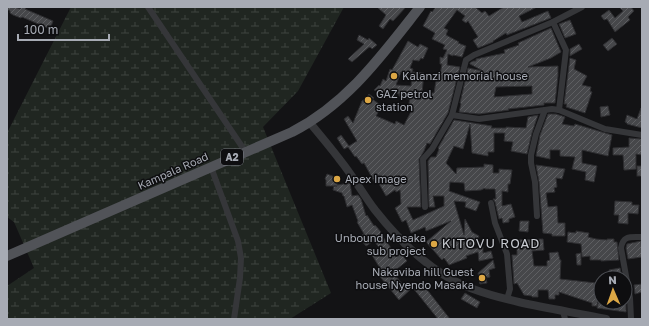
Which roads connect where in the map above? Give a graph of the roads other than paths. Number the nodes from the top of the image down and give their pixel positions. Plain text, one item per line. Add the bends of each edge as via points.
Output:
1 (148, 7) edge
2 (420, 7) edge
3 (582, 7) edge
4 (553, 22) junction
5 (545, 110) junction
6 (559, 110) junction
7 (452, 115) junction
8 (310, 123) junction
9 (642, 135) edge
10 (245, 151) junction
11 (211, 167) junction
12 (491, 202) dead end
13 (425, 207) dead end
14 (537, 216) dead end
15 (642, 237) edge
16 (7, 256) edge
17 (507, 299) junction
18 (564, 315) edge
19 (234, 319) edge
20 (606, 319) edge
21 (631, 319) edge

1 - 10 street
2 - 8 main road, Kampala Road / A2 via 370,71 342,98
3 - 4 street
4 - 6 street via 566,50
4 - 7 street via 466,60
5 - 6 street
5 - 7 street via 479,119
5 - 14 street via 531,155
6 - 9 street via 605,129
7 - 13 street via 424,159
8 - 10 main road, Kampala Road / A2
8 - 17 street via 341,161 375,210 428,265 472,289
10 - 11 main road, Kampala Road / A2
11 - 16 main road, Kampala Road / A2
11 - 19 street via 238,241 241,258
12 - 17 street via 495,223 507,254 510,289
15 - 21 street via 625,239 621,248
17 - 18 street
18 - 20 street

